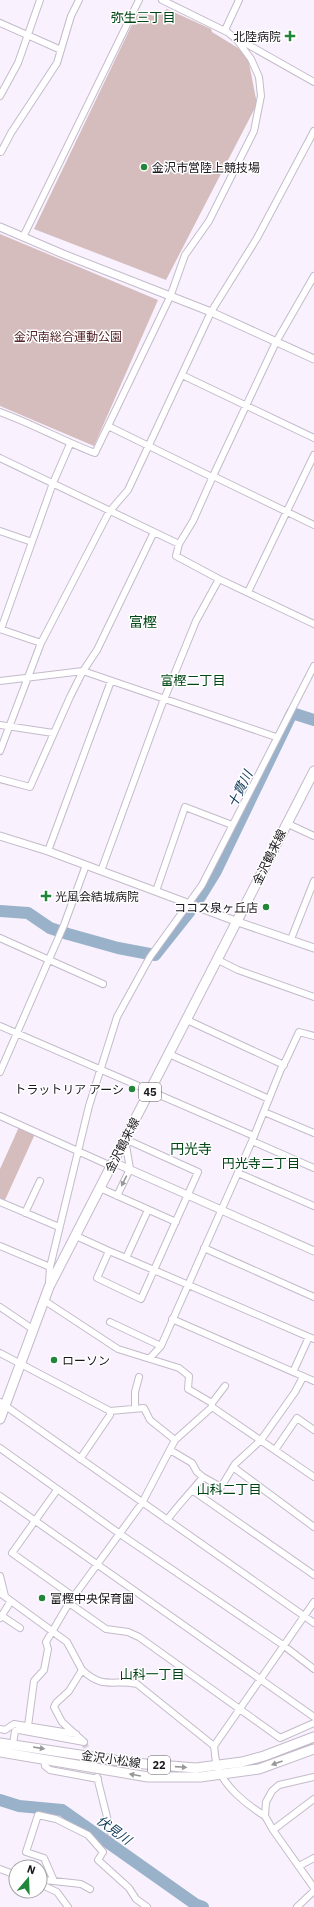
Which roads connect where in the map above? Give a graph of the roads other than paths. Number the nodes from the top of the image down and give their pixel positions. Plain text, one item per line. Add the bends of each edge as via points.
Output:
1 (40, 0) edge
2 (79, 0) edge
3 (139, 0) edge
4 (162, 0) edge
5 (238, 0) edge
6 (0, 23) edge
7 (225, 30) junction
8 (28, 35) junction
9 (61, 50) junction
10 (314, 82) edge
11 (0, 96) edge
12 (314, 131) edge
13 (0, 152) edge
14 (0, 227) edge
15 (23, 236) junction
16 (314, 276) edge
17 (170, 297) junction
18 (211, 312) junction
19 (276, 342) junction
20 (314, 359) edge
21 (182, 375) junction
22 (247, 406) junction
23 (0, 412) edge
24 (108, 426) junction
25 (314, 438) edge
26 (70, 444) junction
27 (148, 445) junction
28 (314, 455) edge
29 (0, 458) edge
30 (212, 476) junction
31 (53, 483) junction
32 (109, 512) junction
33 (286, 512) junction
34 (314, 525) edge
35 (0, 532) edge
36 (154, 532) junction
37 (32, 542) junction
38 (179, 544) junction
39 (219, 579) junction
40 (248, 592) junction
41 (314, 624) edge
42 (1, 629) edge
43 (41, 643) junction
44 (314, 666) edge
45 (83, 671) junction
46 (28, 677) junction
47 (0, 681) edge
48 (111, 681) junction
49 (165, 699) junction
50 (0, 725) edge
51 (9, 726) junction
52 (53, 734) junction
53 (276, 737) junction
54 (0, 751) edge
55 (314, 771) edge
56 (0, 779) edge
57 (286, 823) junction
58 (232, 825) junction
59 (314, 836) edge
60 (0, 838) edge
61 (48, 851) junction
62 (86, 865) junction
63 (101, 871) junction
64 (314, 882) edge
65 (156, 891) junction
66 (312, 891) edge
67 (188, 902) junction
68 (238, 922) junction
69 (0, 938) edge
70 (291, 939) junction
71 (314, 948) edge
72 (48, 959) junction
73 (218, 960) junction
74 (102, 984) dead end
75 (314, 997) edge
76 (187, 1020) junction
77 (0, 1026) edge
78 (16, 1033) junction
79 (313, 1033) edge
80 (170, 1054) junction
81 (284, 1065) junction
82 (99, 1069) junction
83 (0, 1072) edge
84 (151, 1091) junction
85 (269, 1099) junction
86 (264, 1112) junction
87 (0, 1116) edge
88 (314, 1133) edge
89 (253, 1138) junction
90 (125, 1139) junction
91 (78, 1151) junction
92 (112, 1164) junction
93 (314, 1168) edge
94 (130, 1170) junction
95 (238, 1173) junction
96 (40, 1181) dead end
97 (100, 1188) junction
98 (188, 1195) junction
99 (117, 1196) junction
100 (0, 1202) edge
101 (314, 1206) edge
102 (148, 1210) junction
103 (221, 1210) junction
104 (25, 1213) junction
105 (176, 1222) junction
106 (59, 1227) junction
107 (76, 1236) junction
108 (0, 1246) edge
109 (204, 1248) junction
110 (314, 1250) edge
111 (109, 1251) junction
112 (126, 1258) junction
113 (50, 1268) junction
114 (154, 1270) junction
115 (187, 1285) junction
116 (49, 1287) junction
117 (314, 1297) edge
118 (45, 1301) junction
119 (0, 1307) edge
120 (172, 1319) junction
121 (110, 1322) dead end
122 (34, 1330) junction
123 (311, 1338) edge
124 (161, 1346) junction
125 (0, 1353) edge
126 (150, 1358) junction
127 (21, 1364) junction
128 (293, 1372) junction
129 (139, 1376) dead end
130 (303, 1377) junction
131 (314, 1381) edge
132 (225, 1386) dead end
133 (2, 1404) edge
134 (212, 1405) junction
135 (135, 1408) junction
136 (110, 1411) junction
137 (0, 1419) edge
138 (314, 1430) edge
139 (175, 1440) junction
140 (261, 1440) junction
141 (0, 1448) edge
142 (170, 1450) junction
143 (276, 1450) junction
144 (80, 1459) junction
145 (233, 1467) junction
146 (203, 1477) junction
147 (314, 1477) edge
148 (57, 1490) junction
149 (192, 1490) junction
150 (0, 1496) edge
151 (142, 1503) junction
152 (167, 1520) junction
153 (36, 1521) junction
154 (314, 1527) edge
155 (120, 1534) junction
156 (99, 1564) junction
157 (314, 1574) edge
158 (0, 1576) edge
159 (2, 1595) edge
160 (71, 1600) junction
161 (11, 1601) junction
162 (314, 1602) edge
163 (304, 1616) junction
164 (1, 1617) edge
165 (314, 1623) edge
166 (20, 1628) dead end
167 (53, 1631) junction
168 (283, 1645) junction
169 (314, 1669) edge
170 (82, 1670) junction
171 (260, 1679) junction
172 (239, 1709) junction
173 (314, 1717) edge
174 (314, 1723) edge
175 (28, 1726) junction
176 (0, 1729) edge
177 (76, 1734) junction
178 (314, 1737) edge
179 (0, 1743) edge
180 (13, 1744) junction
181 (214, 1746) junction
182 (314, 1749) edge
183 (0, 1752) edge
184 (44, 1759) junction
185 (217, 1765) junction
186 (222, 1775) junction
187 (314, 1778) edge
188 (314, 1799) edge
189 (265, 1816) junction
190 (273, 1830) junction
191 (111, 1833) dead end
192 (314, 1858) edge
193 (299, 1866) junction
194 (48, 1881) edge
195 (54, 1881) junction
196 (48, 1888) edge
197 (90, 1889) dead end
198 (314, 1890) edge
199 (68, 1907) edge
200 (147, 1907) edge
201 (297, 1907) edge

1 - 8 street
2 - 9 street via 71,16
3 - 15 street
4 - 7 street
5 - 7 street
6 - 8 street
7 - 10 street
7 - 17 street via 237,40 251,59 259,77 259,112 254,131 209,221 185,255
8 - 9 street
8 - 11 street via 18,63
9 - 13 street via 57,63
12 - 18 street via 257,238
14 - 15 street
15 - 17 street
16 - 19 street
17 - 18 street
17 - 24 street
18 - 19 street
18 - 21 street
19 - 20 street
19 - 22 street
21 - 22 street
21 - 27 street
22 - 25 street
22 - 30 street
23 - 26 street via 30,423
24 - 26 street via 95,453
24 - 27 street
26 - 31 street
27 - 30 street
27 - 32 street via 128,490
28 - 33 street
29 - 31 street
30 - 33 street
30 - 38 street via 193,521
31 - 32 street
31 - 37 street
32 - 36 street
32 - 43 street
33 - 34 street
33 - 40 street
35 - 37 street
36 - 38 street
36 - 45 street via 97,650
37 - 42 street
38 - 39 street via 176,556
39 - 40 street
39 - 49 street via 196,621
40 - 41 street
42 - 43 street
43 - 46 street
44 - 53 street
45 - 46 street
45 - 48 street
45 - 52 street
46 - 47 street
46 - 51 street
48 - 49 street
48 - 61 street
49 - 53 street
49 - 63 street
50 - 51 street
51 - 52 street
51 - 54 street
52 - 56 street via 30,787
53 - 58 street
55 - 57 main road, 金沢鶴来線 / 45
57 - 59 street
57 - 68 main road, 金沢鶴来線 / 45
58 - 65 street via 185,807
58 - 67 street via 202,885
60 - 61 street
61 - 62 street
62 - 63 street
62 - 72 street
63 - 65 street
64 - 66 street
65 - 67 street
66 - 70 street
67 - 68 street
67 - 82 street via 152,955 117,1017
68 - 70 street
68 - 73 main road, 金沢鶴来線 / 45
69 - 72 street
70 - 71 street
72 - 74 street
72 - 78 street
73 - 75 street via 238,970
73 - 76 main road, 金沢鶴来線 / 45
76 - 80 main road, 金沢鶴来線 / 45
76 - 81 street
77 - 78 street
78 - 82 street
78 - 83 street
79 - 81 street via 299,1032
80 - 84 main road, 金沢鶴来線 / 45
80 - 85 street
81 - 85 street
82 - 84 street
82 - 91 street
84 - 89 street
84 - 90 main road, 金沢鶴来線 / 45
85 - 86 street
86 - 88 street
86 - 89 street
87 - 91 street
89 - 93 street
89 - 95 street
90 - 92 main road, 金沢鶴来線 / 45
90 - 94 street
90 - 98 street via 198,1172
91 - 92 street
91 - 106 street
92 - 94 street
92 - 97 main road, 金沢鶴来線 / 45
94 - 98 street
94 -> 99 street
95 - 101 street
95 - 103 street
96 - 104 street
97 - 99 street
97 - 107 main road, 金沢鶴来線 / 45
98 - 103 street
98 - 105 street
99 - 102 street
100 - 104 street
102 - 105 street
102 - 112 street
103 - 109 street
103 - 110 street
104 - 106 street
105 - 114 street
106 - 113 street
107 - 111 street
107 - 116 main road, 金沢鶴来線 / 45
108 - 113 street
109 - 115 street
109 - 117 street
111 - 112 street
111 - 114 street via 97,1278 141,1299
112 - 114 street
113 - 116 street
114 - 115 street
115 - 120 street
115 - 123 street
116 - 118 main road, 金沢鶴来線 / 45
118 - 122 main road, 金沢鶴来線 / 45
118 - 126 street via 118,1349
119 - 122 street
120 - 124 street
120 - 128 street
121 - 124 street
122 - 127 main road, 金沢鶴来線 / 45
123 - 128 street
124 - 126 street
125 - 127 street
126 - 134 street via 179,1368 189,1376 188,1389
127 - 133 main road, 金沢鶴来線 / 45
127 - 136 street
128 - 130 street
129 - 135 street via 134,1392
130 - 131 street
130 - 140 street
132 - 134 street
133 - 137 main road, 金沢鶴来線 / 45
133 - 144 street
134 - 139 street
134 - 140 street
135 - 136 street
135 - 139 street via 144,1408 150,1420
136 - 144 street via 110,1415
138 - 143 street via 297,1418
139 - 142 street
140 - 143 street
140 - 145 street
141 - 148 street
142 - 146 street via 192,1463
142 - 151 street
143 - 147 street
144 - 151 street
145 - 146 street via 221,1487
145 - 154 street
146 - 149 street
148 - 153 street
148 - 155 street
149 - 152 street via 182,1498
149 - 157 street
150 - 153 street
151 - 152 street
151 - 155 street
152 - 163 street
153 - 156 street
153 - 160 street via 12,1554
155 - 156 street
155 - 168 street
156 - 160 street
156 - 171 street
158 - 159 street
159 - 161 street
160 - 167 street
160 - 172 street via 106,1629 128,1632 139,1637
161 - 164 street
161 - 167 street
162 - 163 street
163 - 165 street
163 - 168 street
164 - 166 street
167 - 170 street via 67,1642
167 - 175 street via 46,1642 48,1649 44,1670 34,1681
168 - 169 street
168 - 171 street
170 - 177 street via 69,1691 54,1707 62,1722
170 - 181 street via 93,1680 108,1684 125,1681 137,1684
171 - 172 street
171 - 173 street
172 - 174 street via 280,1738
172 - 181 street
175 - 176 street via 14,1724 5,1730
175 - 177 street
177 - 180 street via 84,1742 19,1730 13,1735
178 - 185 main road, 金沢小松線 / 22 via 264,1756
179 - 180 main road, 金沢小松線 / 22
180 -> 185 main road, 金沢小松線 / 22 via 133,1763 196,1768
181 - 185 street
182 -> 186 main road, 金沢小松線 / 22 via 259,1770
183 - 184 main road, 金沢小松線 / 22
186 -> 184 main road, 金沢小松線 / 22 via 148,1777
184 - 191 street via 45,1766 50,1770 97,1778
185 - 186 street
186 - 189 street via 247,1805
187 - 189 street via 280,1785 272,1791 266,1802
188 - 190 street
189 - 190 street
190 - 193 street
192 - 193 street
193 - 198 street
194 - 195 street
195 - 197 street via 81,1884
195 - 200 street via 44,1858 26,1852 38,1815 56,1819 88,1835 103,1852 98,1860
196 - 199 street via 57,1892
198 - 201 street

